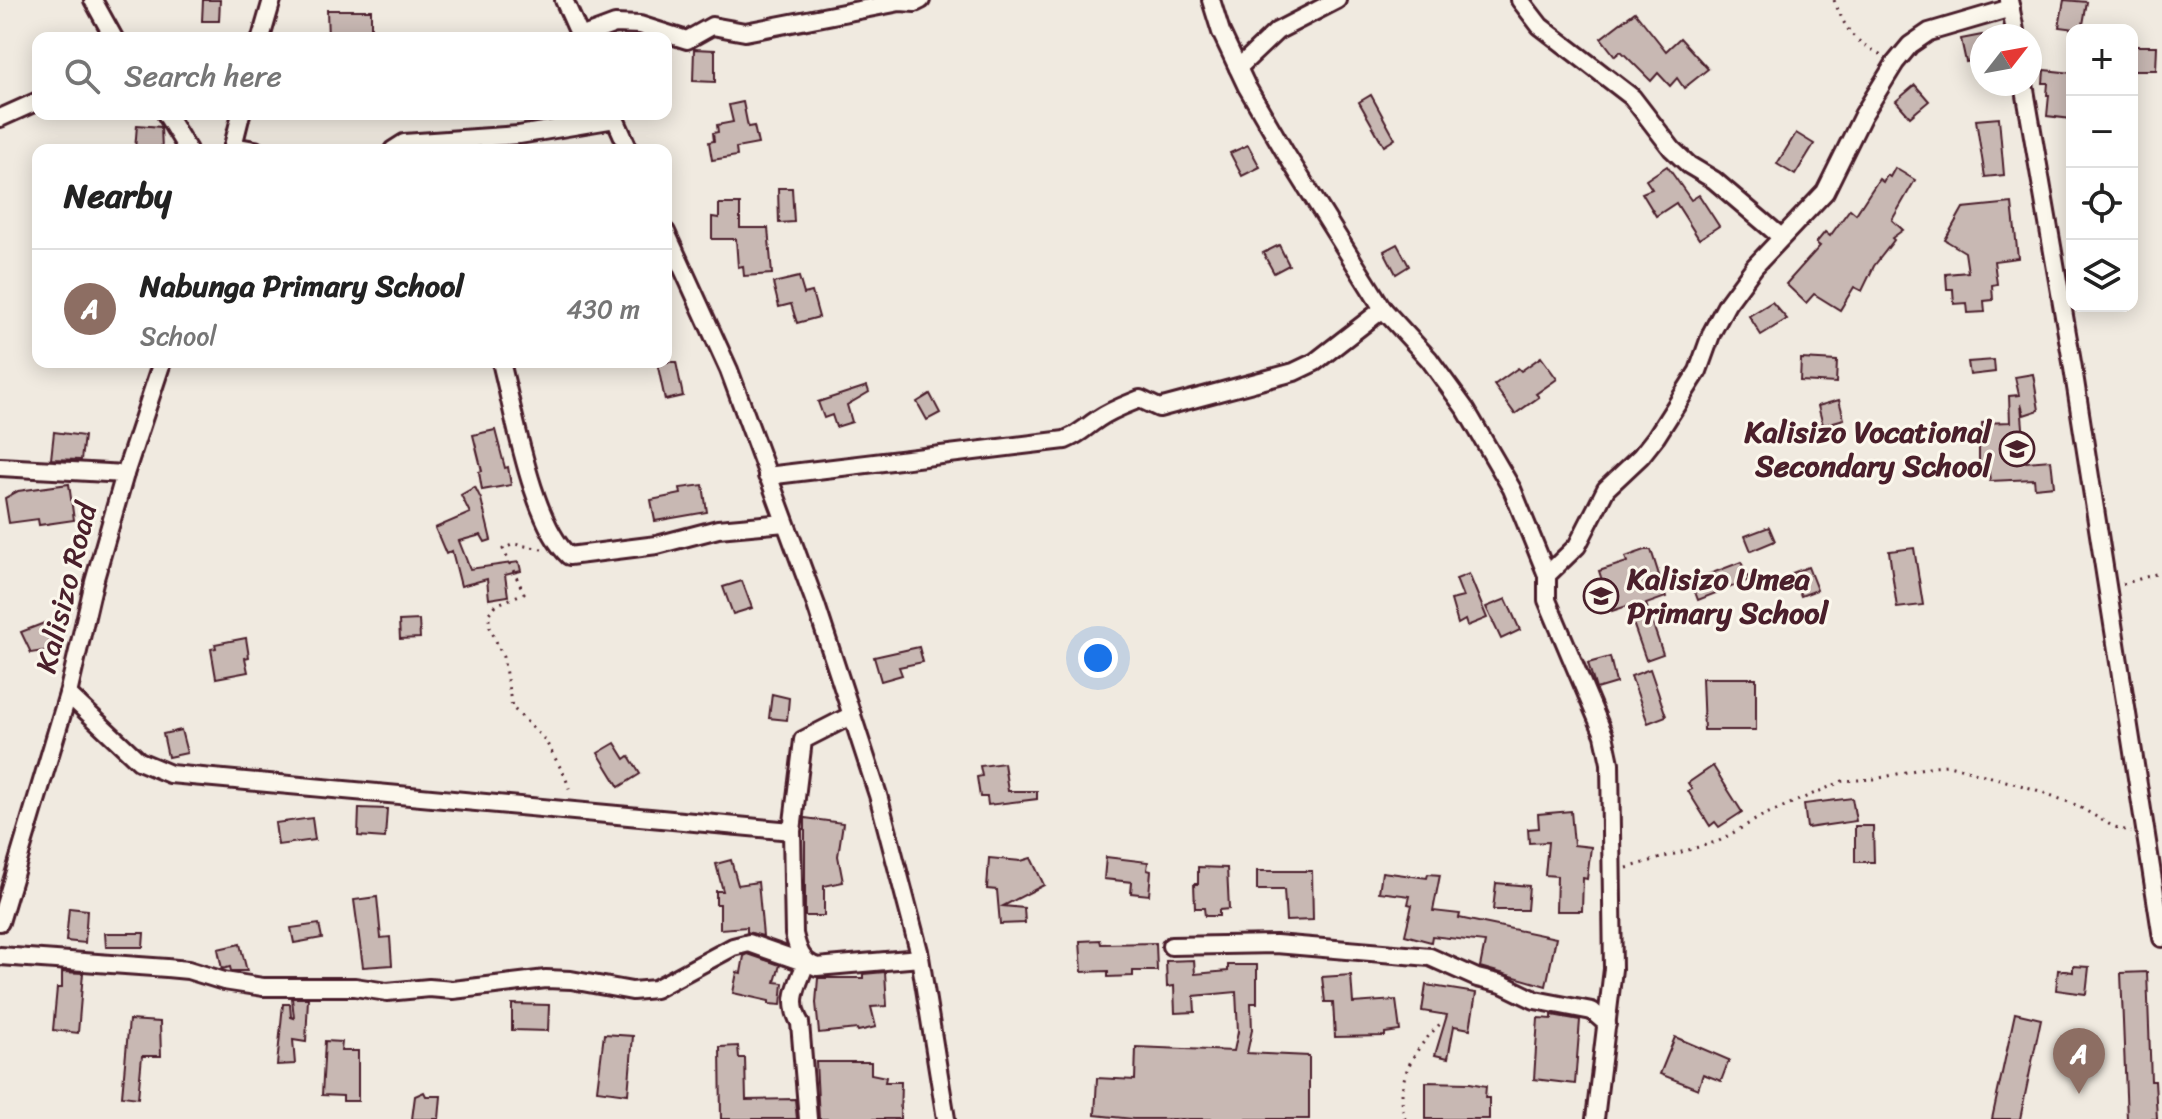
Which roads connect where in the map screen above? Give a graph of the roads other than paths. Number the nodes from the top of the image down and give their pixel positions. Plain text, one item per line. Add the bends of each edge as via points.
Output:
1 (93, 0) edge
2 (272, 0) edge
3 (564, 0) edge
4 (921, 0) edge
5 (1211, 0) edge
6 (1337, 0) edge
7 (1520, 0) edge
8 (2010, 3) edge
9 (2014, 24) edge
10 (111, 32) edge
11 (263, 32) edge
12 (578, 32) edge
13 (593, 32) edge
14 (662, 32) edge
15 (672, 35) edge
16 (1238, 68) junction
17 (2026, 96) edge
18 (32, 104) edge
19 (0, 118) edge
20 (170, 120) edge
21 (239, 120) edge
22 (594, 120) edge
23 (616, 120) edge
24 (184, 144) edge
25 (233, 144) edge
26 (402, 144) edge
27 (626, 144) edge
28 (1781, 237) junction
29 (672, 245) edge
30 (1383, 309) junction
31 (160, 368) edge
32 (503, 368) edge
33 (0, 467) edge
34 (125, 474) junction
35 (767, 476) junction
36 (785, 523) junction
37 (1547, 575) junction
38 (68, 694) junction
39 (852, 715) junction
40 (792, 831) junction
41 (0, 922) edge
42 (2162, 938) edge
43 (1171, 946) dead end
44 (0, 956) edge
45 (920, 958) junction
46 (806, 963) junction
47 (1607, 1024) junction
48 (808, 1119) edge
49 (946, 1119) edge
50 (1595, 1119) edge

1 - 10 street
2 - 11 street
3 - 12 street
4 - 15 street via 745,32 712,26 687,40
5 - 16 street
6 - 16 street via 1277,31
7 - 28 street via 1540,26 1632,97 1689,165
8 - 9 street
8 - 28 street via 1929,32 1910,45 1863,115 1825,192
13 - 14 street via 615,24
16 - 30 street
17 - 42 street
18 - 19 street
20 - 24 street
21 - 25 street
22 - 26 street via 519,135
23 - 27 street
28 - 37 street via 1727,304 1698,371 1656,437 1606,489 1577,546
29 - 35 street via 729,370
30 - 35 street via 1294,372 1159,408 1140,399 1065,440
30 - 37 street via 1466,410 1512,489
31 - 34 street, Kalisizo Road
32 - 36 street via 535,491 558,546 569,556 657,545 718,529
33 - 34 street
34 - 38 street, Kalisizo Road
35 - 36 street
36 - 39 street
37 - 47 street via 1547,600 1604,735 1610,763 1613,969
38 - 40 street via 139,761 170,774
38 - 41 street, Kalisizo Road
39 - 40 street via 803,740
39 - 45 street
40 - 46 street via 794,934
43 - 47 street via 1276,944 1430,957 1535,1000 1592,1011
44 - 46 street via 188,970 263,987 387,992 546,979 642,991 749,943
45 - 46 street via 817,967
45 - 49 street
46 - 48 street via 793,1011 800,1023
47 - 50 street

